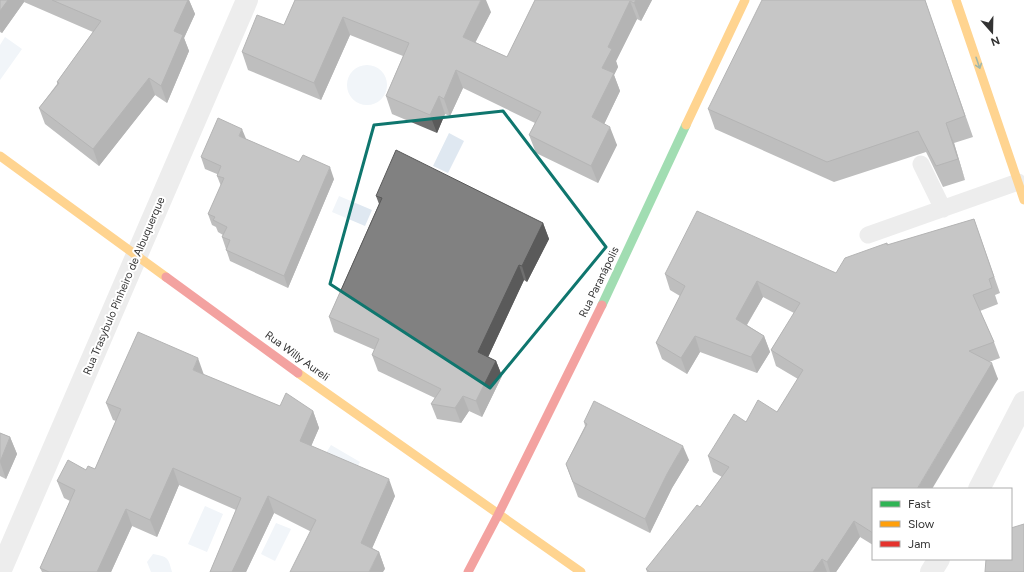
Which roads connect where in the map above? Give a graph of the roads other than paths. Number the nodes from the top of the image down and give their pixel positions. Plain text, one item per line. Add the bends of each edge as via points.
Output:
1 (247, 0) edge
2 (745, 0) edge
3 (956, 0) edge
4 (0, 156) edge
5 (921, 164) dead end
6 (1018, 182) junction
7 (1024, 200) edge
8 (943, 209) junction
9 (868, 235) dead end
10 (137, 256) junction
11 (1024, 402) edge
12 (980, 488) edge
13 (498, 515) junction
14 (938, 560) edge
15 (0, 572) edge
16 (468, 572) edge
17 (582, 572) edge
18 (931, 572) edge

1 - 10 street, Rua Trasybulo Pinheiro de Albuquerque
2 - 13 street, Rua Paranápolis via 625,257
3 -> 6 street
4 - 10 street, Rua Willy Aureli
5 - 8 lane
6 - 7 street
6 - 8 lane
8 - 9 lane
10 - 13 street, Rua Willy Aureli
10 - 15 street, Rua Trasybulo Pinheiro de Albuquerque
11 - 12 street
13 - 16 street, Rua Paranápolis
13 - 17 street, Rua Willy Aureli
14 - 18 street

